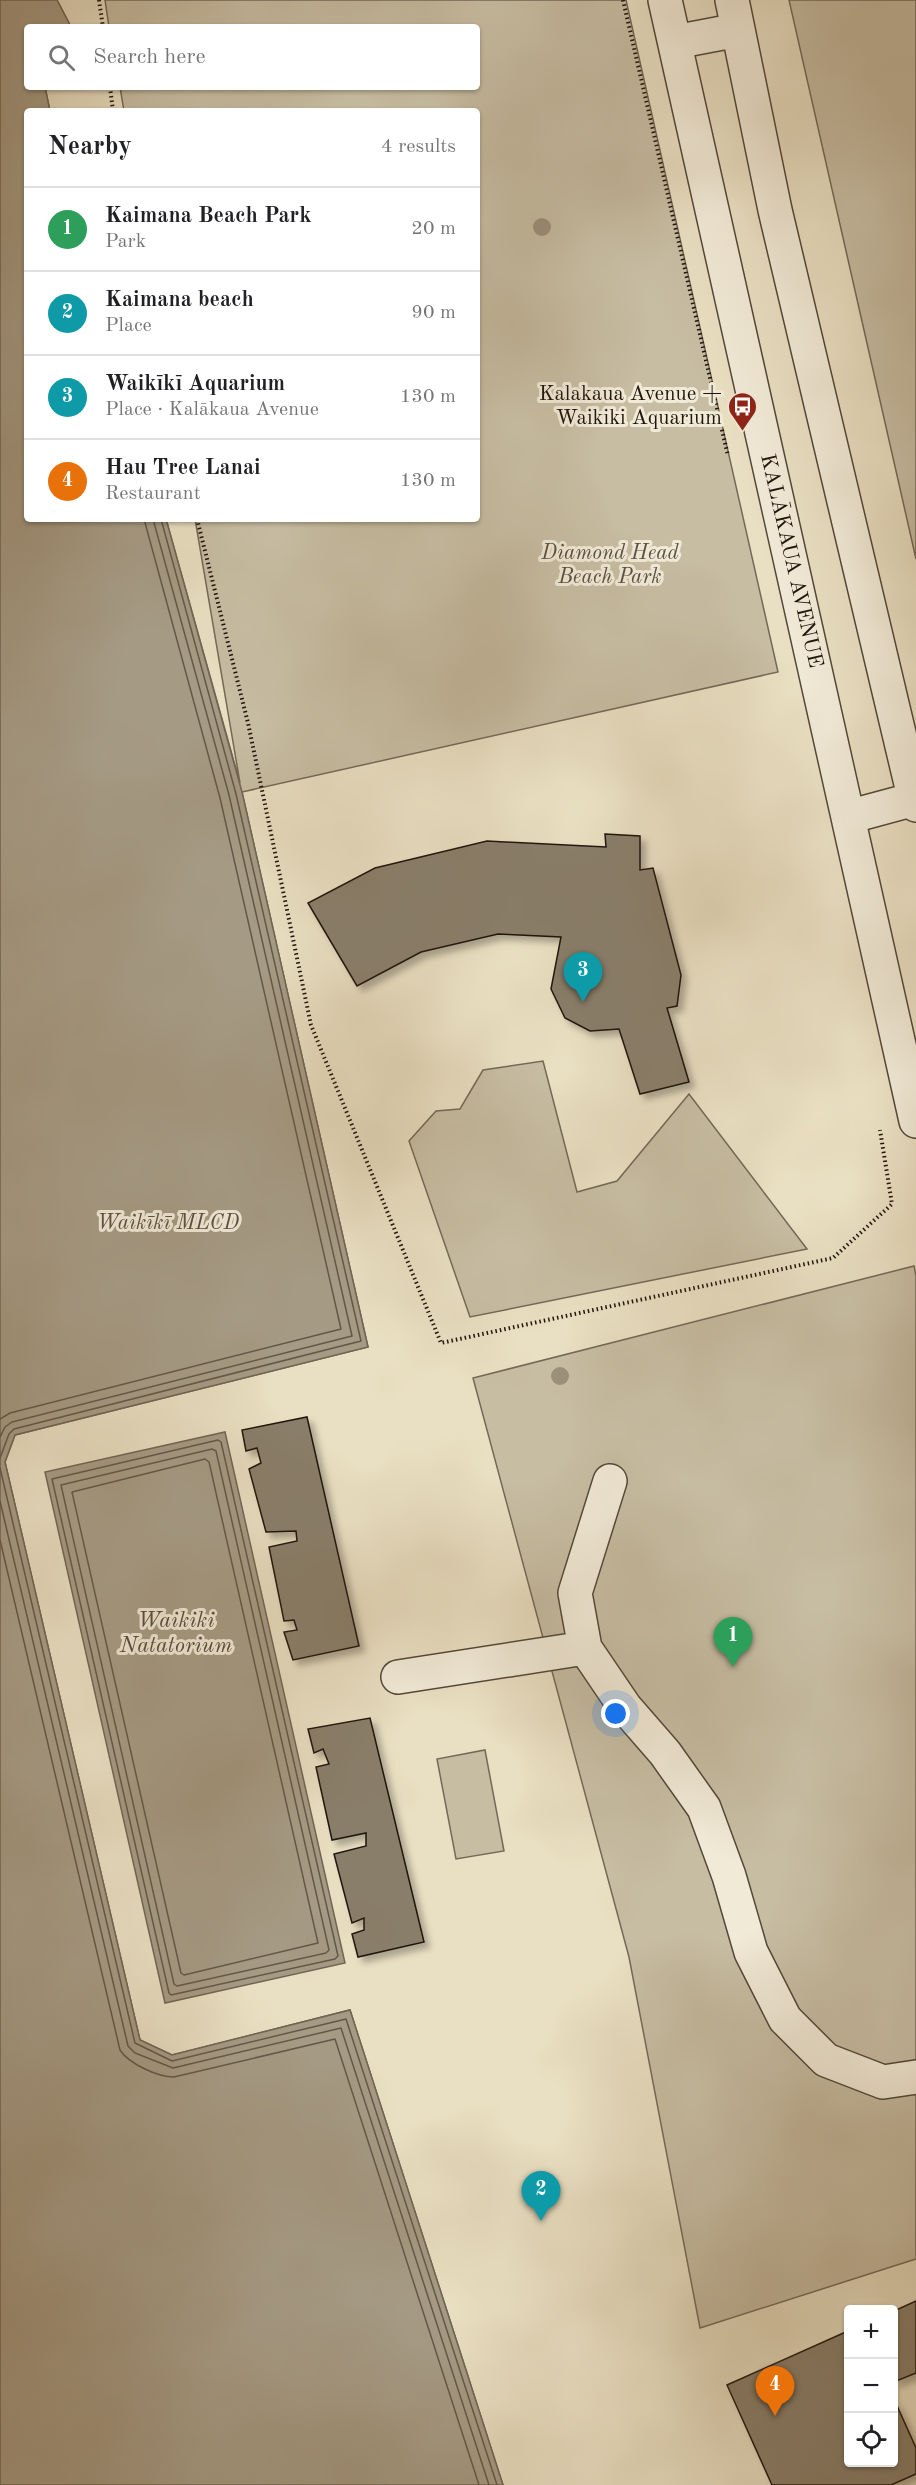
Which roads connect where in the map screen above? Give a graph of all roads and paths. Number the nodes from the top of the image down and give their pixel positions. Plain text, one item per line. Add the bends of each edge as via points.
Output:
1 (99, 0) edge
2 (623, 0) edge
3 (665, 0) edge
4 (735, 15) edge
5 (103, 24) edge
6 (675, 42) junction
7 (110, 90) edge
8 (113, 108) edge
9 (730, 463) dead end
10 (198, 522) edge
11 (915, 802) edge
12 (848, 817) junction
13 (916, 1121) edge
14 (879, 1124) dead end
15 (610, 1481) dead end
16 (585, 1648) junction
17 (398, 1677) dead end
18 (916, 2077) edge

1 - 5 path
2 - 9 path
3 - 6 street, KALĀKAUA AVENUE
4 - 6 street
4 - 11 street via 775,210
6 - 12 street, KALĀKAUA AVENUE
7 - 8 path
10 - 14 path via 248,723 311,1025 441,1343 833,1258 892,1204
11 - 12 street
12 - 13 street, KALĀKAUA AVENUE
15 - 16 street via 575,1593
16 - 17 street
16 - 18 street via 625,1707 665,1753 704,1808 751,1952 785,2019 826,2060 883,2082

